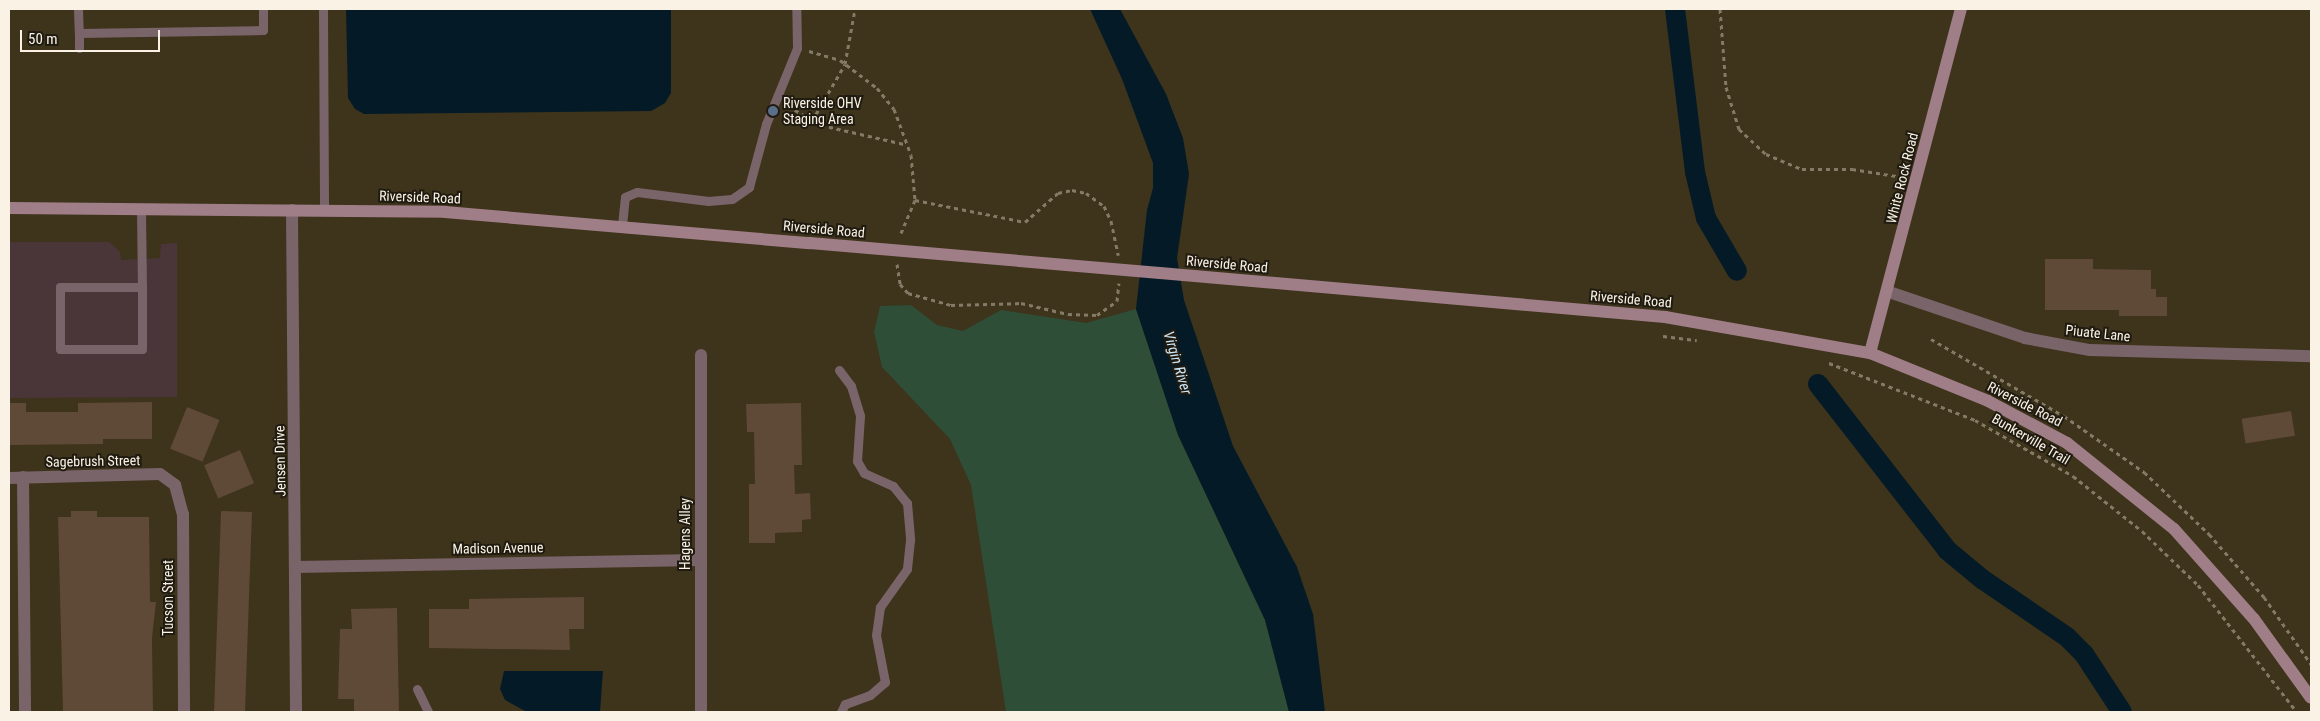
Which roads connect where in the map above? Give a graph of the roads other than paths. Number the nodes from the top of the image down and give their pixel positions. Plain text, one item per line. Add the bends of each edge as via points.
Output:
1 (78, 9) edge
2 (263, 9) edge
3 (323, 9) edge
4 (796, 9) edge
5 (1960, 9) edge
6 (79, 33) junction
7 (78, 48) dead end
8 (9, 208) edge
9 (141, 209) junction
10 (292, 210) junction
11 (324, 210) junction
12 (622, 225) junction
13 (142, 287) junction
14 (1889, 292) junction
15 (1870, 353) junction
16 (701, 355) dead end
17 (2311, 356) edge
18 (839, 370) dead end
19 (23, 477) junction
20 (9, 478) edge
21 (175, 485) joint
22 (700, 560) junction
23 (296, 567) junction
24 (417, 689) dead end
25 (2311, 698) edge
26 (25, 712) edge
27 (184, 712) edge
28 (296, 712) edge
29 (428, 712) edge
30 (701, 712) edge
31 (841, 712) edge

1 - 6 lane
2 - 6 lane via 263,30
3 - 11 lane
4 - 12 lane via 797,48 776,99 749,187 732,199 708,201 637,192 625,197
5 - 14 main road, White Rock Road
6 - 7 lane
8 - 9 main road, Riverside Road
9 - 10 main road, Riverside Road
9 - 13 lane
10 - 11 main road, Riverside Road
10 - 23 street, Jensen Drive
11 - 12 main road, Riverside Road via 445,212
12 - 15 main road, Riverside Road, bridge via 1665,317
13 - 13 lane via 142,349 60,349 60,287
14 - 15 main road, White Rock Road
14 - 17 street, Piuate Lane via 2025,338 2090,350
15 - 25 main road, Riverside Road via 1988,401 2067,443 2174,529 2254,619
16 - 22 street, Hagens Alley
18 - 31 lane via 851,386 860,416 857,461 864,473 893,486 907,503 910,540 907,569 880,607 876,635 885,682 870,695 845,704
19 - 20 street, Sagebrush Street
19 - 21 street, Sagebrush Street via 160,474
19 - 26 street
21 - 27 street, Tucson Street via 183,514
22 - 23 street, Madison Avenue
22 - 30 street, Hagens Alley
23 - 28 street, Jensen Drive
24 - 29 lane

